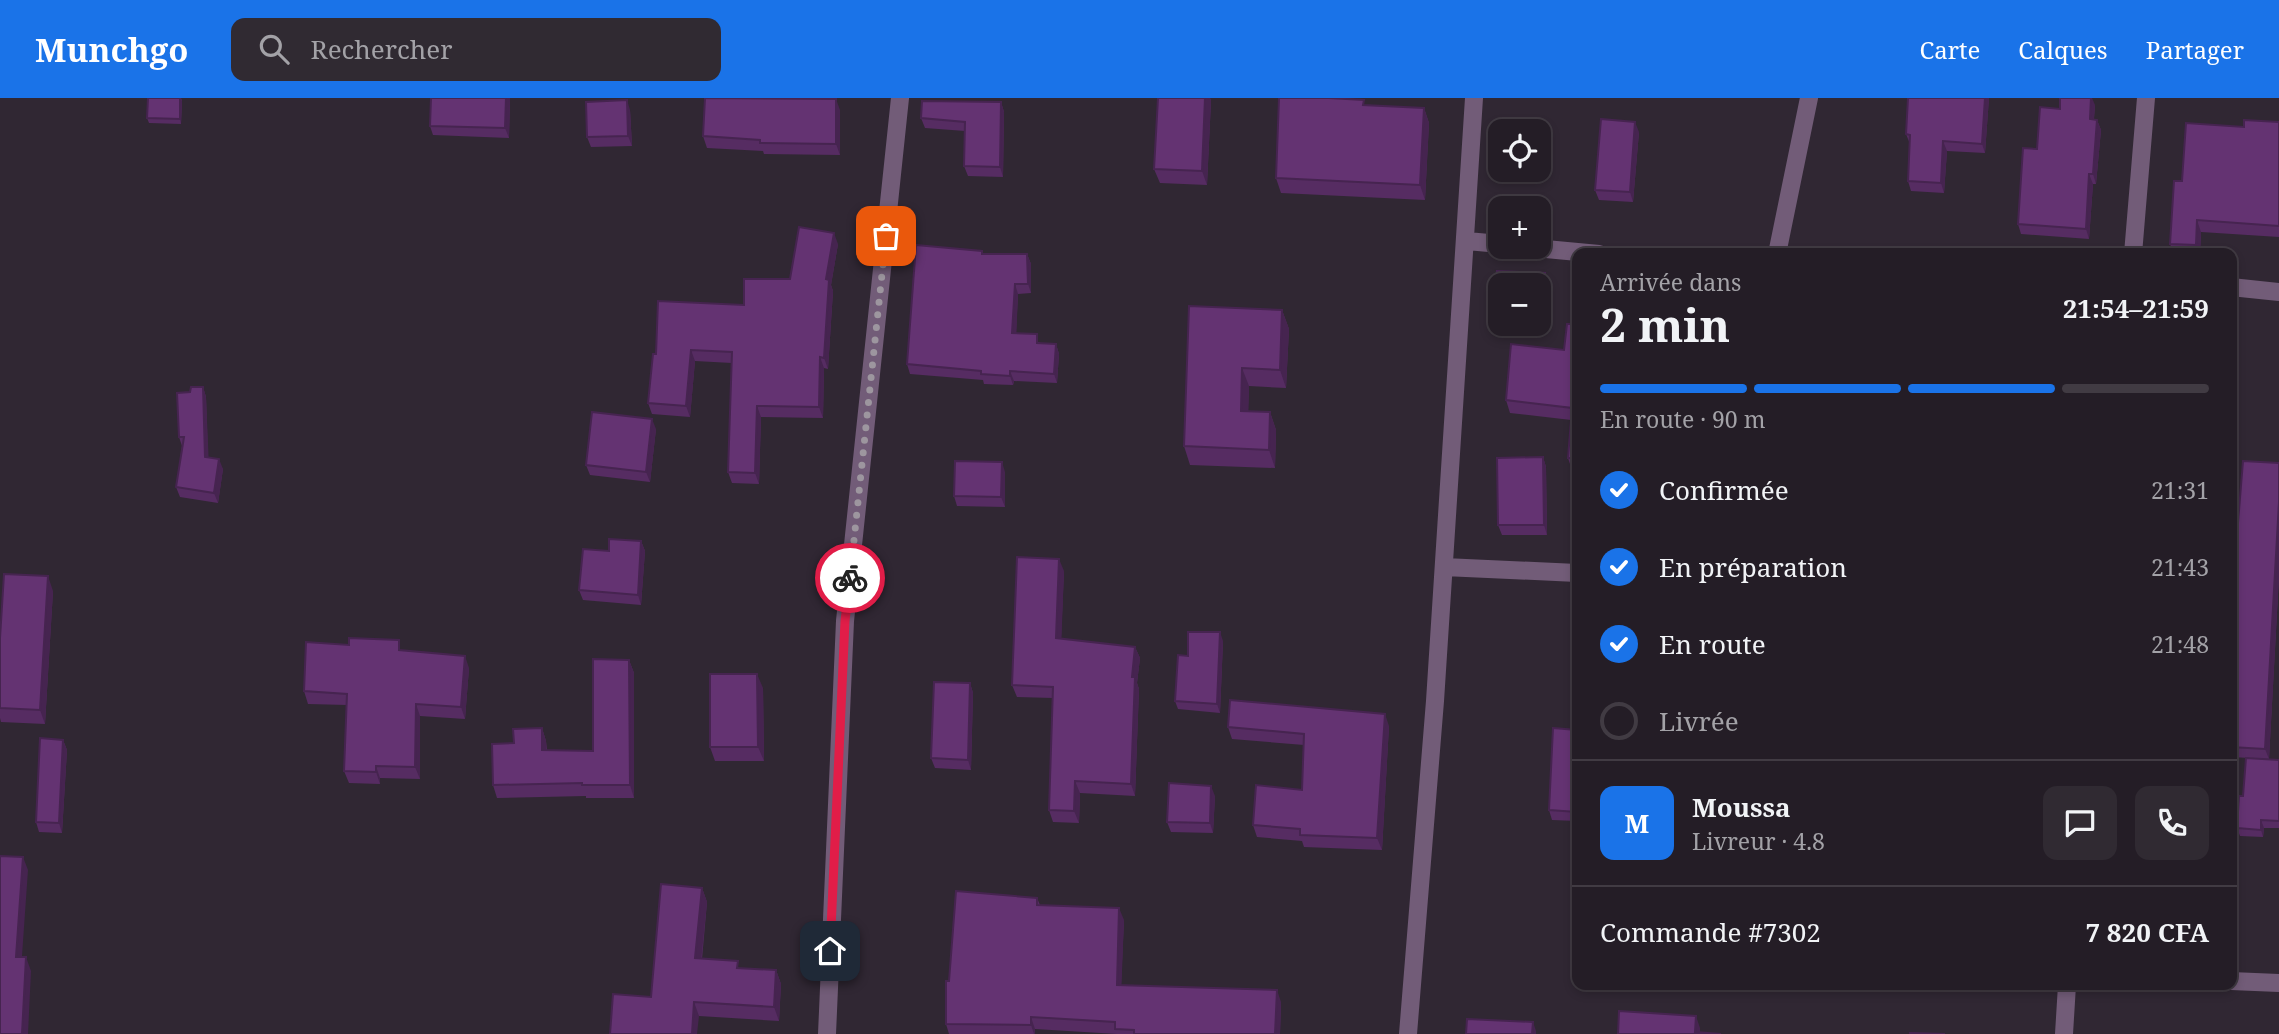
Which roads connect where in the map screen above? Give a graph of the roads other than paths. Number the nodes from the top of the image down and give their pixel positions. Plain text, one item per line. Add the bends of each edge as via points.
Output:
1 (900, 98) edge
2 (1474, 98) edge
3 (1810, 98) edge
4 (2146, 98) edge
5 (1467, 241) junction
6 (1488, 243) edge
7 (1778, 248) edge
8 (2134, 248) edge
9 (1551, 250) edge
10 (1572, 251) edge
11 (2237, 288) edge
12 (2279, 292) edge
13 (1444, 567) junction
14 (1572, 573) edge
15 (2237, 981) edge
16 (2279, 982) edge
17 (2067, 990) edge
18 (827, 1034) edge
19 (1408, 1034) edge
20 (2064, 1034) edge

1 - 18 street via 845,621
2 - 5 street
3 - 7 street
4 - 8 street
5 - 6 street
5 - 13 street
9 - 10 street
11 - 12 street
13 - 14 street
13 - 19 street
15 - 16 street
17 - 20 street

